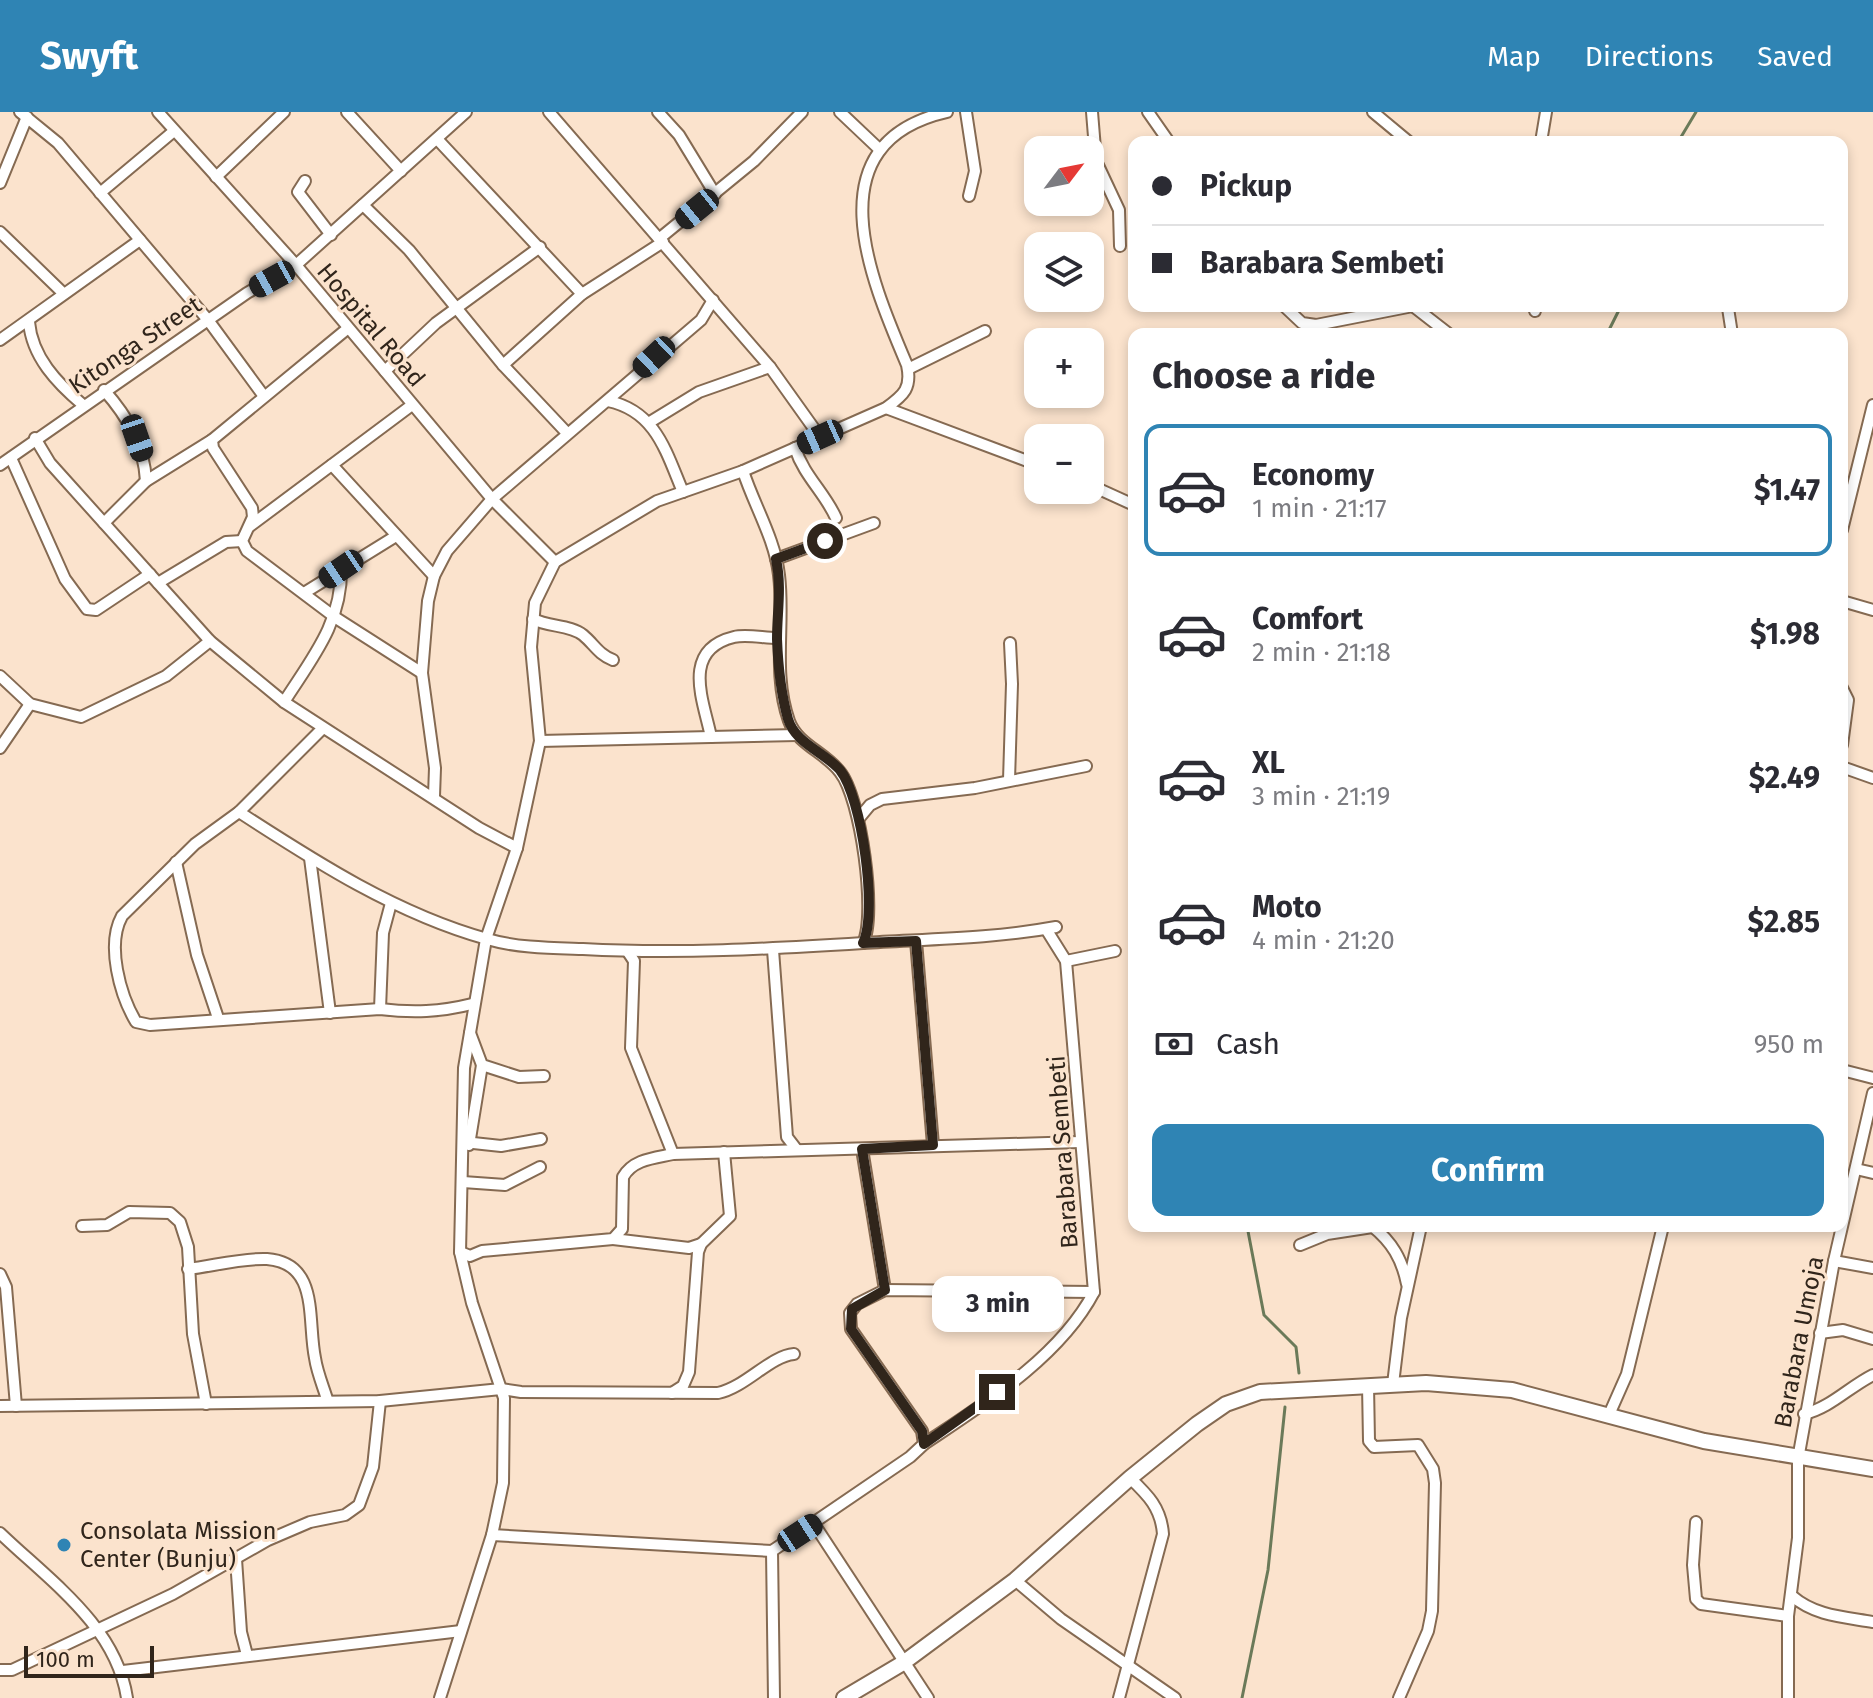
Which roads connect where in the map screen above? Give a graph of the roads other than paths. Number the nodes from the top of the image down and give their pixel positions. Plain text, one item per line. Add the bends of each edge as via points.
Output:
1 (158, 112) edge
2 (284, 112) edge
3 (347, 112) edge
4 (466, 112) edge
5 (549, 112) edge
6 (658, 112) edge
7 (802, 112) edge
8 (840, 112) edge
9 (947, 112) edge
10 (966, 112) edge
11 (1092, 112) edge
12 (1148, 112) edge
13 (1373, 112) edge
14 (1546, 112) edge
15 (24, 114) edge
16 (174, 131) junction
17 (1165, 136) edge
18 (1402, 136) edge
19 (1542, 136) edge
20 (438, 140) junction
21 (878, 148) junction
22 (401, 171) junction
23 (216, 177) junction
24 (305, 181) dead end
25 (0, 183) edge
26 (100, 193) junction
27 (715, 194) junction
28 (969, 196) dead end
29 (363, 205) junction
30 (0, 232) edge
31 (331, 235) junction
32 (140, 240) junction
33 (662, 240) junction
34 (1120, 246) dead end
35 (540, 247) junction
36 (296, 265) junction
37 (63, 293) junction
38 (582, 294) junction
39 (713, 300) junction
40 (456, 310) junction
41 (1290, 312) edge
42 (1382, 312) edge
43 (1421, 312) edge
44 (208, 320) junction
45 (29, 322) junction
46 (1441, 328) edge
47 (347, 329) junction
48 (985, 331) dead end
49 (1, 338) edge
50 (503, 365) junction
51 (770, 367) junction
52 (908, 369) junction
53 (385, 371) junction
54 (104, 390) junction
55 (263, 395) junction
56 (608, 401) junction
57 (83, 405) junction
58 (412, 405) junction
59 (1873, 405) edge
60 (886, 408) junction
61 (650, 422) junction
62 (567, 433) junction
63 (820, 437) junction
64 (35, 438) junction
65 (212, 440) junction
66 (795, 448) junction
67 (11, 458) junction
68 (1024, 460) edge
69 (0, 465) edge
70 (332, 465) junction
71 (743, 471) junction
72 (146, 481) junction
73 (1104, 491) edge
74 (683, 492) junction
75 (492, 499) junction
76 (1128, 502) edge
77 (1848, 506) edge
78 (836, 518) dead end
79 (104, 523) junction
80 (874, 523) dead end
81 (249, 527) junction
82 (396, 536) junction
83 (242, 541) junction
84 (776, 559) junction
85 (555, 562) junction
86 (341, 569) junction
87 (150, 574) junction
88 (434, 576) junction
89 (158, 583) junction
90 (304, 593) junction
91 (1848, 603) edge
92 (1873, 610) edge
93 (336, 618) junction
94 (533, 619) junction
95 (777, 638) junction
96 (210, 641) junction
97 (1010, 643) dead end
98 (613, 660) dead end
99 (422, 673) junction
100 (0, 676) edge
101 (284, 702) junction
102 (30, 704) junction
103 (323, 728) junction
104 (797, 735) junction
105 (711, 737) junction
106 (540, 741) junction
107 (0, 748) edge
108 (1086, 766) dead end
109 (1848, 769) edge
110 (1873, 778) edge
111 (1009, 780) junction
112 (434, 796) junction
113 (239, 812) junction
114 (860, 817) junction
115 (517, 848) junction
116 (310, 858) junction
117 (176, 862) junction
118 (391, 903) junction
119 (486, 939) junction
120 (916, 941) junction
121 (863, 943) junction
122 (773, 950) junction
123 (1115, 951) dead end
124 (628, 952) junction
125 (1066, 961) junction
126 (472, 1004) junction
127 (380, 1009) junction
128 (330, 1013) junction
129 (218, 1018) junction
130 (469, 1032) junction
131 (482, 1065) junction
132 (1848, 1072) edge
133 (544, 1076) dead end
134 (1873, 1078) edge
135 (1873, 1093) edge
136 (541, 1139) dead end
137 (1080, 1142) junction
138 (466, 1143) junction
139 (933, 1145) junction
140 (862, 1149) junction
141 (797, 1150) junction
142 (724, 1152) junction
143 (673, 1154) junction
144 (540, 1167) dead end
145 (1856, 1169) junction
146 (1873, 1173) edge
147 (463, 1182) junction
148 (1848, 1202) edge
149 (82, 1226) dead end
150 (1341, 1232) edge
151 (1380, 1232) edge
152 (1420, 1232) edge
153 (1662, 1232) edge
154 (1841, 1232) edge
155 (613, 1239) junction
156 (701, 1244) junction
157 (1300, 1245) dead end
158 (460, 1252) junction
159 (1834, 1261) junction
160 (1873, 1268) edge
161 (188, 1269) junction
162 (0, 1274) edge
163 (885, 1290) junction
164 (1408, 1291) junction
165 (1094, 1292) junction
166 (1820, 1333) junction
167 (1873, 1339) edge
168 (794, 1354) dead end
169 (1873, 1375) edge
170 (1393, 1384) junction
171 (1368, 1385) junction
172 (501, 1389) junction
173 (671, 1394) junction
174 (327, 1399) junction
175 (380, 1401) junction
176 (206, 1404) junction
177 (0, 1406) edge
178 (16, 1406) junction
179 (1804, 1414) junction
180 (1608, 1417) junction
181 (924, 1444) junction
182 (1798, 1459) junction
183 (1873, 1469) edge
184 (1130, 1478) junction
185 (1696, 1522) dead end
186 (814, 1524) junction
187 (0, 1533) edge
188 (492, 1535) junction
189 (772, 1551) junction
190 (236, 1559) junction
191 (1015, 1580) junction
192 (1792, 1596) junction
193 (1788, 1616) junction
194 (1873, 1622) edge
195 (99, 1628) junction
196 (461, 1631) junction
197 (247, 1655) junction
198 (903, 1663) junction
199 (1130, 1666) junction
200 (0, 1670) edge
201 (123, 1671) junction
202 (127, 1698) edge
203 (440, 1698) edge
204 (774, 1698) edge
205 (844, 1698) edge
206 (928, 1698) edge
207 (1119, 1698) edge
208 (1175, 1698) edge
209 (1399, 1698) edge
210 (1788, 1698) edge

1 - 16 street, Hospital Road
2 - 23 street
3 - 22 street
4 - 20 street, Kitonga Street
5 - 33 street
6 - 27 street via 679,135
7 - 27 street
8 - 21 street
9 - 21 street via 900,129
10 - 28 street via 975,171
11 - 34 street via 1096,161 1119,210
12 - 17 street
13 - 18 street
14 - 19 street
15 - 25 street
15 - 26 street via 58,143
16 - 23 street, Hospital Road
16 - 26 street
20 - 22 street, Kitonga Street
20 - 35 street
21 - 52 street via 863,194 864,245 869,272
22 - 29 street, Kitonga Street
23 - 36 street, Hospital Road
24 - 31 street via 298,192
26 - 32 street
27 - 33 street
29 - 31 street, Kitonga Street
29 - 40 street via 409,250
30 - 37 street
31 - 36 street, Kitonga Street
32 - 37 street
32 - 44 street
33 - 38 street
33 - 39 street
35 - 38 street
35 - 40 street
36 - 44 street, Kitonga Street
36 - 47 street, Hospital Road
37 - 45 street
38 - 50 street
39 - 51 street
39 - 56 street via 701,320
40 - 50 street
40 - 53 street
41 - 42 street via 1302,323 1316,325
43 - 46 street
44 - 54 street, Kitonga Street
44 - 55 street
45 - 49 street
45 - 57 street via 34,347 46,367
47 - 53 street, Hospital Road
47 - 55 street
48 - 52 street
50 - 62 street
51 - 61 street via 699,392
51 - 63 street
52 - 60 street via 904,395
53 - 58 street, Hospital Road
54 - 57 street, Kitonga Street
54 - 72 street via 137,438
55 - 65 street
56 - 61 street
56 - 62 street
57 - 64 street, Kitonga Street
58 - 70 street
58 - 75 street, Hospital Road
59 - 77 street
60 - 63 street
60 - 68 street
61 - 74 street
62 - 75 street
63 - 66 street
64 - 67 street, Kitonga Street
64 - 79 street via 50,463
65 - 72 street
65 - 81 street via 252,508
66 - 71 street
66 - 78 street
67 - 69 street, Kitonga Street
67 - 87 street via 65,579 87,609 96,610
70 - 81 street
70 - 82 street
71 - 74 street
71 - 84 street
72 - 79 street
73 - 76 street
74 - 85 street via 657,501
75 - 85 street, Hospital Road
75 - 88 street via 447,551
79 - 87 street
80 - 84 street
81 - 83 street
82 - 86 street
82 - 88 street
83 - 89 street via 226,542
83 - 90 street via 247,551
84 - 95 street
85 - 94 street
86 - 90 street
86 - 93 street
87 - 89 street
88 - 99 street
89 - 96 street
90 - 93 street
91 - 92 street
93 - 99 street
93 - 101 street
94 - 98 street via 578,632
94 - 106 street
95 - 104 street via 789,722
95 - 105 street via 733,637 708,652 700,664 698,686
96 - 101 street
96 - 102 street via 166,676 88,715 71,717
97 - 111 street
99 - 112 street
100 - 102 street
101 - 103 street
102 - 107 street
103 - 112 street
103 - 113 street
104 - 105 street
104 - 114 street via 840,771
105 - 106 street
106 - 115 street
108 - 111 street
109 - 110 street
111 - 114 street via 882,799
112 - 115 street
113 - 116 street, Barabara Sembeti
113 - 117 street
114 - 121 street via 869,923
115 - 119 street
116 - 118 street, Barabara Sembeti
116 - 128 street
117 - 129 street
117 - 129 street via 116,927 123,994 136,1022
118 - 119 street, Barabara Sembeti
118 - 127 street via 383,933
119 - 124 street, Barabara Sembeti via 515,946
119 - 126 street
120 - 121 street, Barabara Sembeti
120 - 125 street, Barabara Sembeti via 982,940 1051,928
120 - 139 street
121 - 122 street, Barabara Sembeti
122 - 124 street, Barabara Sembeti
122 - 141 street via 787,1137
123 - 125 street
124 - 143 street via 634,961 631,1048
125 - 137 street, Barabara Sembeti
126 - 127 street via 412,1013
126 - 130 street
127 - 128 street
128 - 129 street
130 - 131 street
130 - 138 street
131 - 133 street via 519,1077
131 - 138 street
132 - 134 street
135 - 145 street, Barabara Umoja
136 - 138 street via 501,1146
137 - 139 street
137 - 165 street, Barabara Sembeti
138 - 147 street
139 - 140 street
140 - 141 street
140 - 163 street
141 - 142 street
142 - 143 street
142 - 156 street via 730,1216
143 - 155 street via 627,1170 622,1229
144 - 147 street via 505,1185
145 - 146 street
145 - 148 street, Barabara Umoja
147 - 158 street
149 - 161 street via 107,1225 129,1212 170,1213 183,1229
150 - 157 street
151 - 164 street via 1400,1257
152 - 164 street
153 - 180 street via 1627,1374
154 - 159 street, Barabara Umoja
155 - 156 street via 689,1248
155 - 158 street via 470,1256
156 - 173 street via 689,1372 683,1386
158 - 172 street
159 - 160 street
159 - 166 street, Barabara Umoja
161 - 174 street via 266,1259 298,1270 308,1286 315,1358
161 - 176 street
162 - 178 street via 6,1287
163 - 165 street
163 - 181 street via 852,1309 851,1329 922,1431
164 - 170 street
165 - 181 street via 1081,1315 1041,1356
166 - 167 street via 1843,1330
166 - 179 street, Barabara Umoja
168 - 173 street via 727,1391
169 - 179 street via 1841,1398
170 - 171 street
170 - 180 street via 1512,1390
171 - 184 street via 1280,1388 1242,1397 1197,1424
171 - 209 street via 1369,1441 1374,1447 1418,1445 1435,1483 1432,1611
172 - 173 street
172 - 175 street
172 - 188 street via 503,1483
174 - 175 street
174 - 176 street
175 - 190 street via 373,1467 359,1505 345,1515 296,1528
176 - 178 street
177 - 178 street
179 - 182 street, Barabara Umoja
180 - 182 street
181 - 186 street
182 - 183 street
182 - 192 street, Barabara Umoja
184 - 191 street
184 - 199 street via 1152,1499 1162,1517 1163,1534
185 - 193 street via 1696,1599 1701,1604
186 - 189 street
186 - 198 street
187 - 195 street
188 - 189 street
188 - 196 street
189 - 204 street
190 - 195 street
190 - 197 street
191 - 198 street
191 - 199 street
192 - 193 street, Barabara Umoja
192 - 194 street via 1804,1607 1828,1615
193 - 210 street, Barabara Umoja
195 - 200 street via 12,1670
195 - 201 street
196 - 197 street
196 - 203 street
197 - 201 street
198 - 205 street
198 - 206 street
199 - 207 street
199 - 208 street
201 - 202 street

